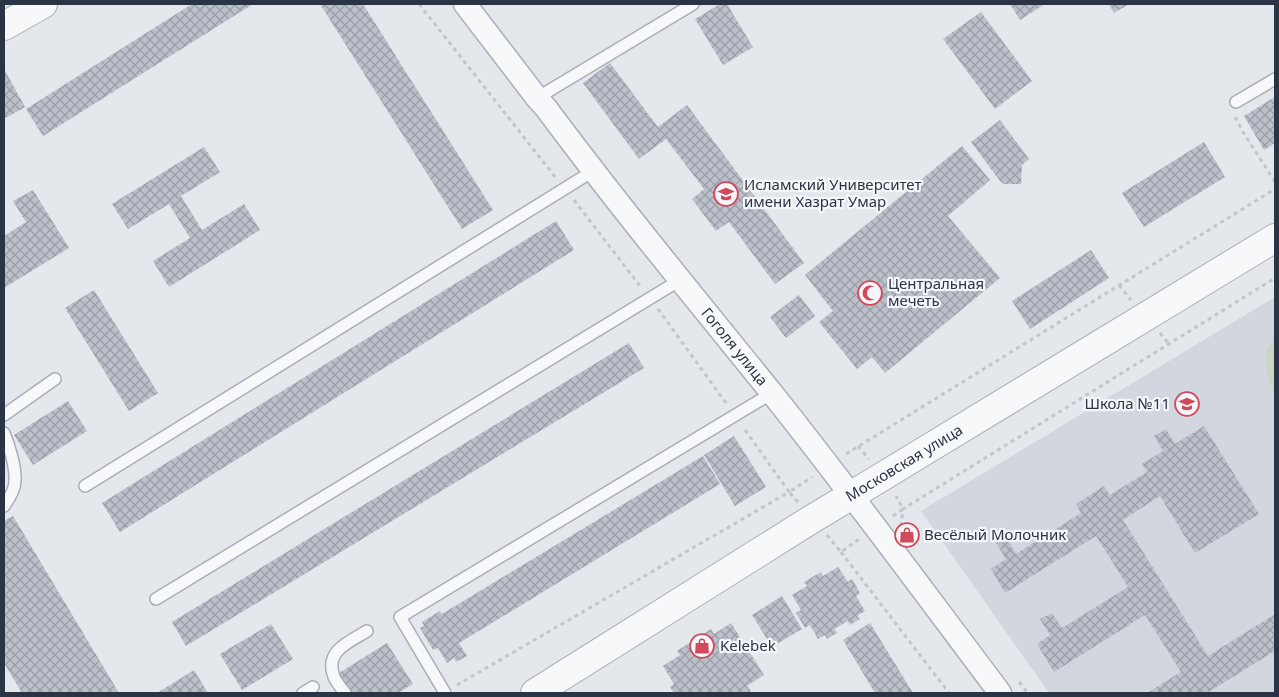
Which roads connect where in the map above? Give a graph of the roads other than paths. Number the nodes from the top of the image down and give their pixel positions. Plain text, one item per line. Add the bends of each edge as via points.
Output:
1 (43, 4) edge
2 (465, 4) edge
3 (693, 4) edge
4 (4, 26) edge
5 (1275, 79) edge
6 (537, 98) junction
7 (1236, 102) road end
8 (593, 172) junction
9 (1275, 238) edge
10 (680, 280) junction
11 (55, 379) dead end
12 (772, 393) junction
13 (4, 416) edge
14 (4, 433) edge
15 (85, 486) dead end
16 (852, 495) junction
17 (4, 506) edge
18 (156, 599) dead end
19 (367, 631) dead end
20 (345, 693) edge
21 (445, 693) edge
22 (535, 693) edge
23 (1000, 693) edge

1 - 4 street
2 - 6 street, Гоголя улица
3 - 6 lane
5 - 7 lane
6 - 8 street, Гоголя улица
8 - 10 street, Гоголя улица
8 - 15 lane
9 - 16 street, Московская улица
10 - 12 street, Гоголя улица
10 - 18 lane
11 - 13 lane
12 - 16 street, Гоголя улица
12 - 21 lane via 400,617
14 - 17 lane via 15,482 11,498
16 - 22 street, Московская улица
16 - 23 street, Гоголя улица
19 - 20 lane via 338,649 331,663 334,677

